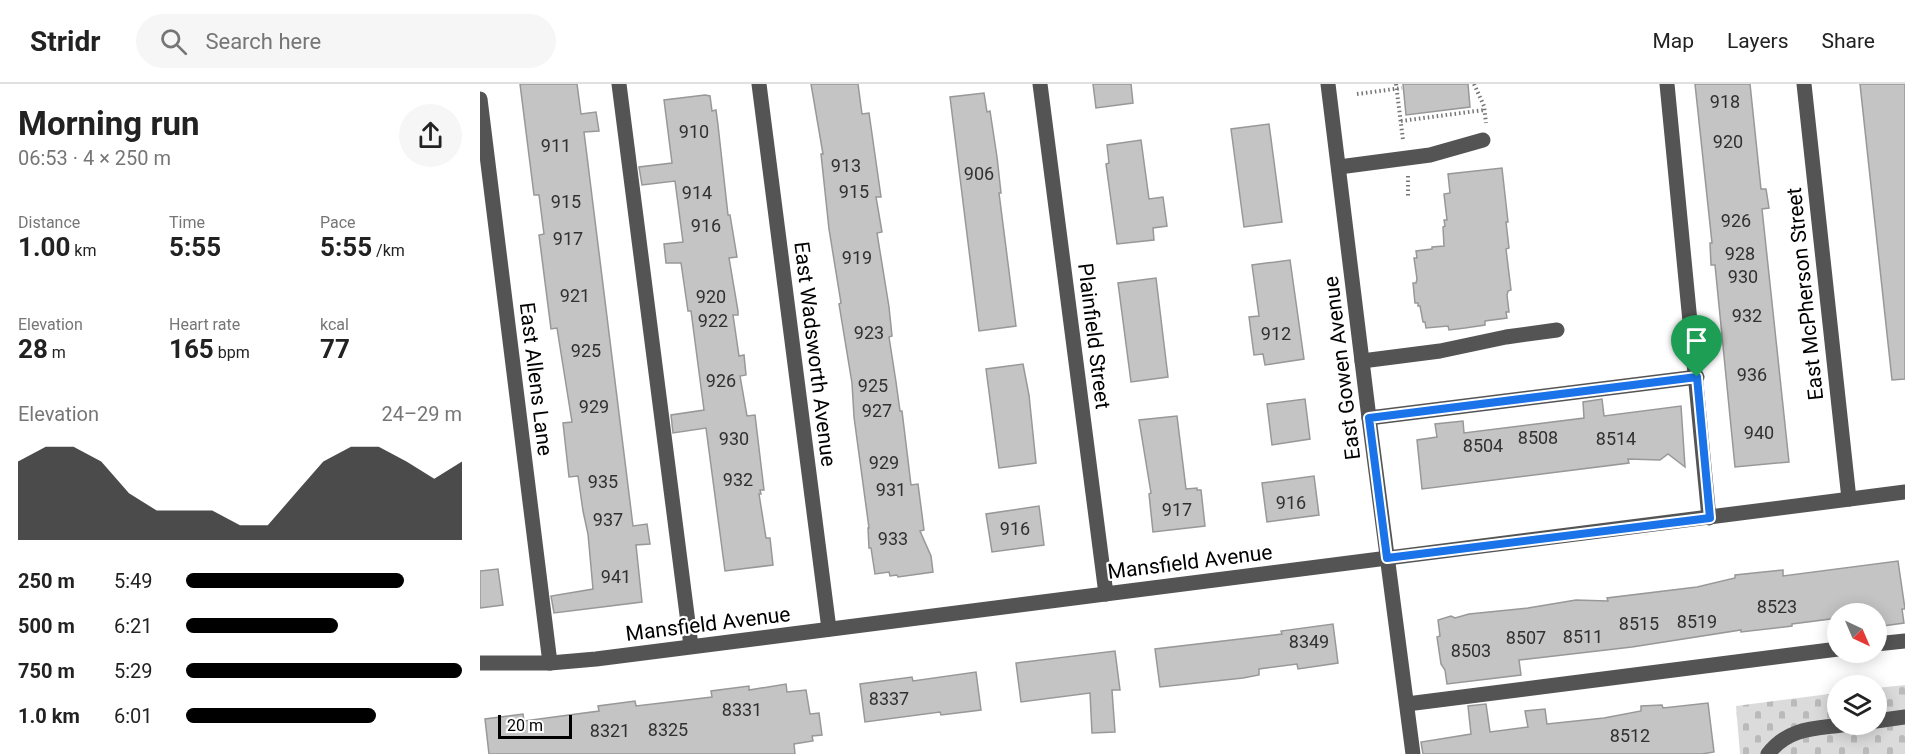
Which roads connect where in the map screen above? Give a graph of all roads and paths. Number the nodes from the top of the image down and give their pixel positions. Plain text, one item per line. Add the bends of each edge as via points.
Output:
1 (619, 84) edge
2 (759, 84) edge
3 (1040, 84) edge
4 (1328, 84) edge
5 (1474, 84) edge
6 (1667, 84) edge
7 (1804, 84) edge
8 (1398, 87) edge
9 (1357, 94) dead end
10 (480, 99) edge
11 (1484, 110) junction
12 (1401, 121) junction
13 (1485, 136) joint
14 (1404, 146) dead end
15 (1339, 167) junction
16 (1407, 172) dead end
17 (1408, 198) dead end
18 (1557, 330) dead end
19 (1362, 361) junction
20 (1697, 377) junction
21 (1369, 418) junction
22 (1905, 492) edge
23 (1849, 499) junction
24 (1710, 518) junction
25 (1387, 558) junction
26 (1106, 594) junction
27 (829, 629) junction
28 (1905, 640) edge
29 (1887, 642) edge
30 (691, 646) junction
31 (1827, 650) edge
32 (480, 663) edge
33 (550, 663) junction
34 (1407, 704) junction
35 (1905, 717) edge
36 (1887, 719) edge
37 (1827, 727) edge
38 (1413, 754) edge
39 (1768, 754) edge

1 - 30 street
2 - 27 street, East Wadsworth Avenue
3 - 26 street, Plainfield Street
4 - 15 street, East Gowen Avenue
5 - 11 path
6 - 20 street
7 - 23 street, East McPherson Street
8 - 9 path
8 - 12 path
10 - 33 street, East Allens Lane
11 - 12 path
11 - 13 path
12 - 14 path
13 - 15 street via 1430,155
15 - 19 street, East Gowen Avenue
16 - 17 path
18 - 19 street
19 - 21 street, East Gowen Avenue
20 - 21 street
20 - 24 street
21 - 25 street, East Gowen Avenue
22 - 23 street, Mansfield Avenue
23 - 24 street, Mansfield Avenue
24 - 25 street, Mansfield Avenue
25 - 26 street, Mansfield Avenue
25 - 34 street, East Gowen Avenue
26 - 27 street, Mansfield Avenue
27 - 30 street, Mansfield Avenue
28 - 29 street
30 - 33 street, Mansfield Avenue
31 - 34 street
32 - 33 street, Mansfield Avenue
34 - 38 street, East Gowen Avenue
35 - 36 street
37 - 39 street via 1795,732

